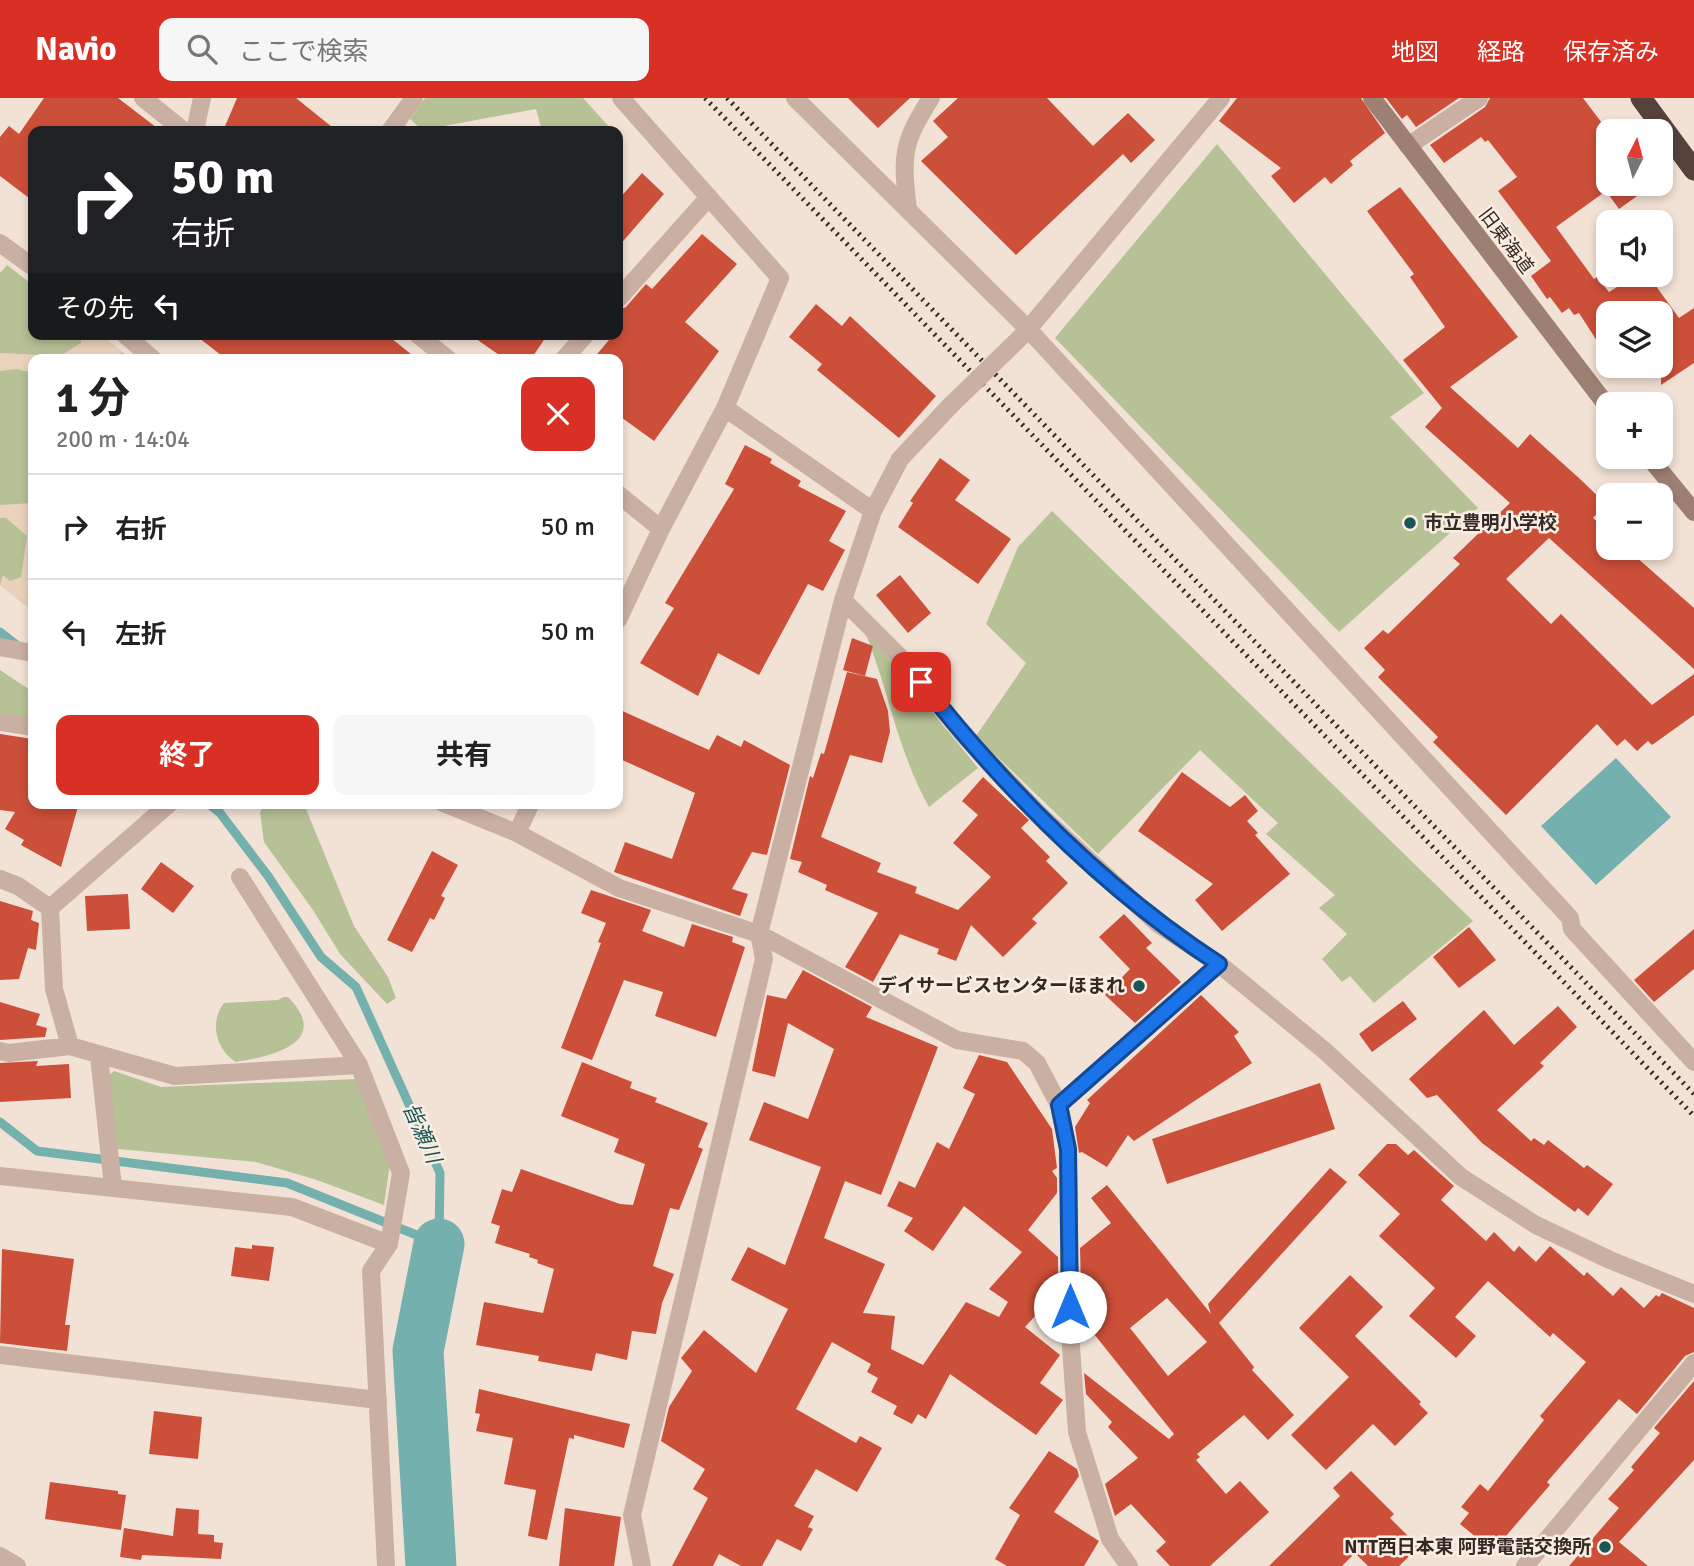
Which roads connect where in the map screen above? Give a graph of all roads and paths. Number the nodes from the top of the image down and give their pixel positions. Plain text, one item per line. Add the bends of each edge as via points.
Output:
1 (143, 98) edge
2 (202, 98) edge
3 (414, 98) edge
4 (621, 98) edge
5 (795, 98) edge
6 (931, 98) edge
7 (1221, 98) edge
8 (1372, 98) edge
9 (1479, 98) edge
10 (1642, 98) edge
11 (178, 126) edge
12 (196, 126) edge
13 (394, 126) edge
14 (1408, 146) junction
15 (1694, 170) edge
16 (709, 197) junction
17 (908, 210) junction
18 (0, 243) edge
19 (28, 263) edge
20 (623, 293) edge
21 (1027, 332) junction
22 (131, 340) edge
23 (424, 340) edge
24 (581, 340) edge
25 (147, 354) edge
26 (442, 354) edge
27 (568, 354) edge
28 (1597, 392) edge
29 (725, 408) junction
30 (1659, 469) edge
31 (623, 498) edge
32 (873, 511) junction
33 (1694, 512) edge
34 (661, 529) junction
35 (843, 600) junction
36 (623, 610) edge
37 (0, 647) edge
38 (28, 652) edge
39 (0, 722) edge
40 (28, 726) edge
41 (163, 809) edge
42 (458, 809) edge
43 (528, 809) edge
44 (517, 833) junction
45 (240, 877) dead end
46 (0, 879) edge
47 (50, 908) junction
48 (759, 934) junction
49 (1219, 964) junction
50 (70, 1046) junction
51 (0, 1051) edge
52 (99, 1056) junction
53 (1694, 1062) edge
54 (359, 1065) junction
55 (1059, 1105) junction
56 (0, 1176) edge
57 (112, 1182) junction
58 (390, 1244) junction
59 (1694, 1294) edge
60 (0, 1355) edge
61 (1694, 1363) edge
62 (378, 1400) junction
63 (0, 1556) edge
64 (17, 1566) edge
65 (386, 1566) edge
66 (642, 1566) edge
67 (1129, 1566) edge
68 (1525, 1566) edge

1 - 11 street
2 - 12 street
3 - 13 street
4 - 16 street
5 - 17 street
6 - 17 street via 905,147
7 - 21 street
8 - 14 street, 旧東海道
9 - 14 street
10 - 15 highway
14 - 28 street, 旧東海道
16 - 20 street
16 - 29 street via 780,278
17 - 21 street
18 - 19 street
21 - 32 street, bridge via 900,459
21 - 53 street via 1570,918 1572,929
22 - 25 street
23 - 26 street
24 - 27 street
29 - 32 street
29 - 34 street
30 - 33 street
31 - 34 street
32 - 35 street
34 - 36 street
35 - 48 street
35 - 49 street via 908,665 962,733 1038,814 1158,923
37 - 38 street
39 - 40 street
41 - 47 street
42 - 44 street
43 - 44 street
44 - 48 street via 620,888
45 - 54 street
46 - 47 street
47 - 50 street via 54,989
48 - 55 street via 957,1040 1023,1051 1037,1063
48 - 66 street via 764,959 632,1515
49 - 55 street
49 - 59 street via 1325,1051 1461,1177 1536,1225
50 - 51 street
50 - 52 street
52 - 54 street via 175,1076
52 - 57 street
54 - 58 street via 401,1173
55 - 67 street via 1068,1149 1070,1333 1077,1432 1110,1539
56 - 57 street
57 - 58 street via 292,1207
58 - 62 street via 370,1271
60 - 62 street
61 - 68 street
62 - 65 street
63 - 64 street

